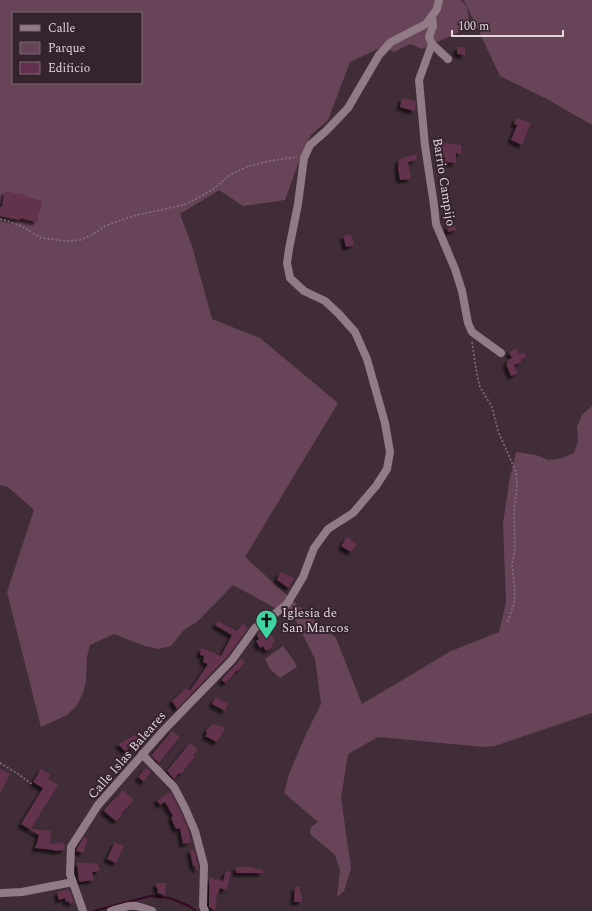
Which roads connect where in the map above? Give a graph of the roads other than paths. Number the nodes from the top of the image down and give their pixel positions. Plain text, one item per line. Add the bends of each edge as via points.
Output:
1 (439, 0) edge
2 (432, 16) junction
3 (432, 44) junction
4 (448, 59) dead end
5 (501, 353) dead end
6 (142, 754) junction
7 (73, 882) junction
8 (2, 893) dead end
9 (83, 911) edge
10 (111, 911) edge
11 (152, 911) edge
12 (205, 911) edge

1 - 2 street
2 - 3 street, Barrio Campijo via 433,26 429,37
2 - 6 street, Calle Islas Baleares via 426,24 391,42 379,55 348,108 310,145 304,158 287,263 290,278 304,292 324,300 355,332 367,359 385,423 390,452 387,469 353,513 328,528 314,548 303,577 287,604 254,628 232,660
3 - 4 street
3 - 5 street, Barrio Campijo via 419,80 436,224 455,269 472,332
6 - 7 street, Calle Islas Baleares via 98,805 71,847 70,874
6 - 12 street via 174,787 195,831 204,865
7 - 8 street via 22,892
7 - 9 street, Calle Islas Baleares
10 - 11 street via 131,905

